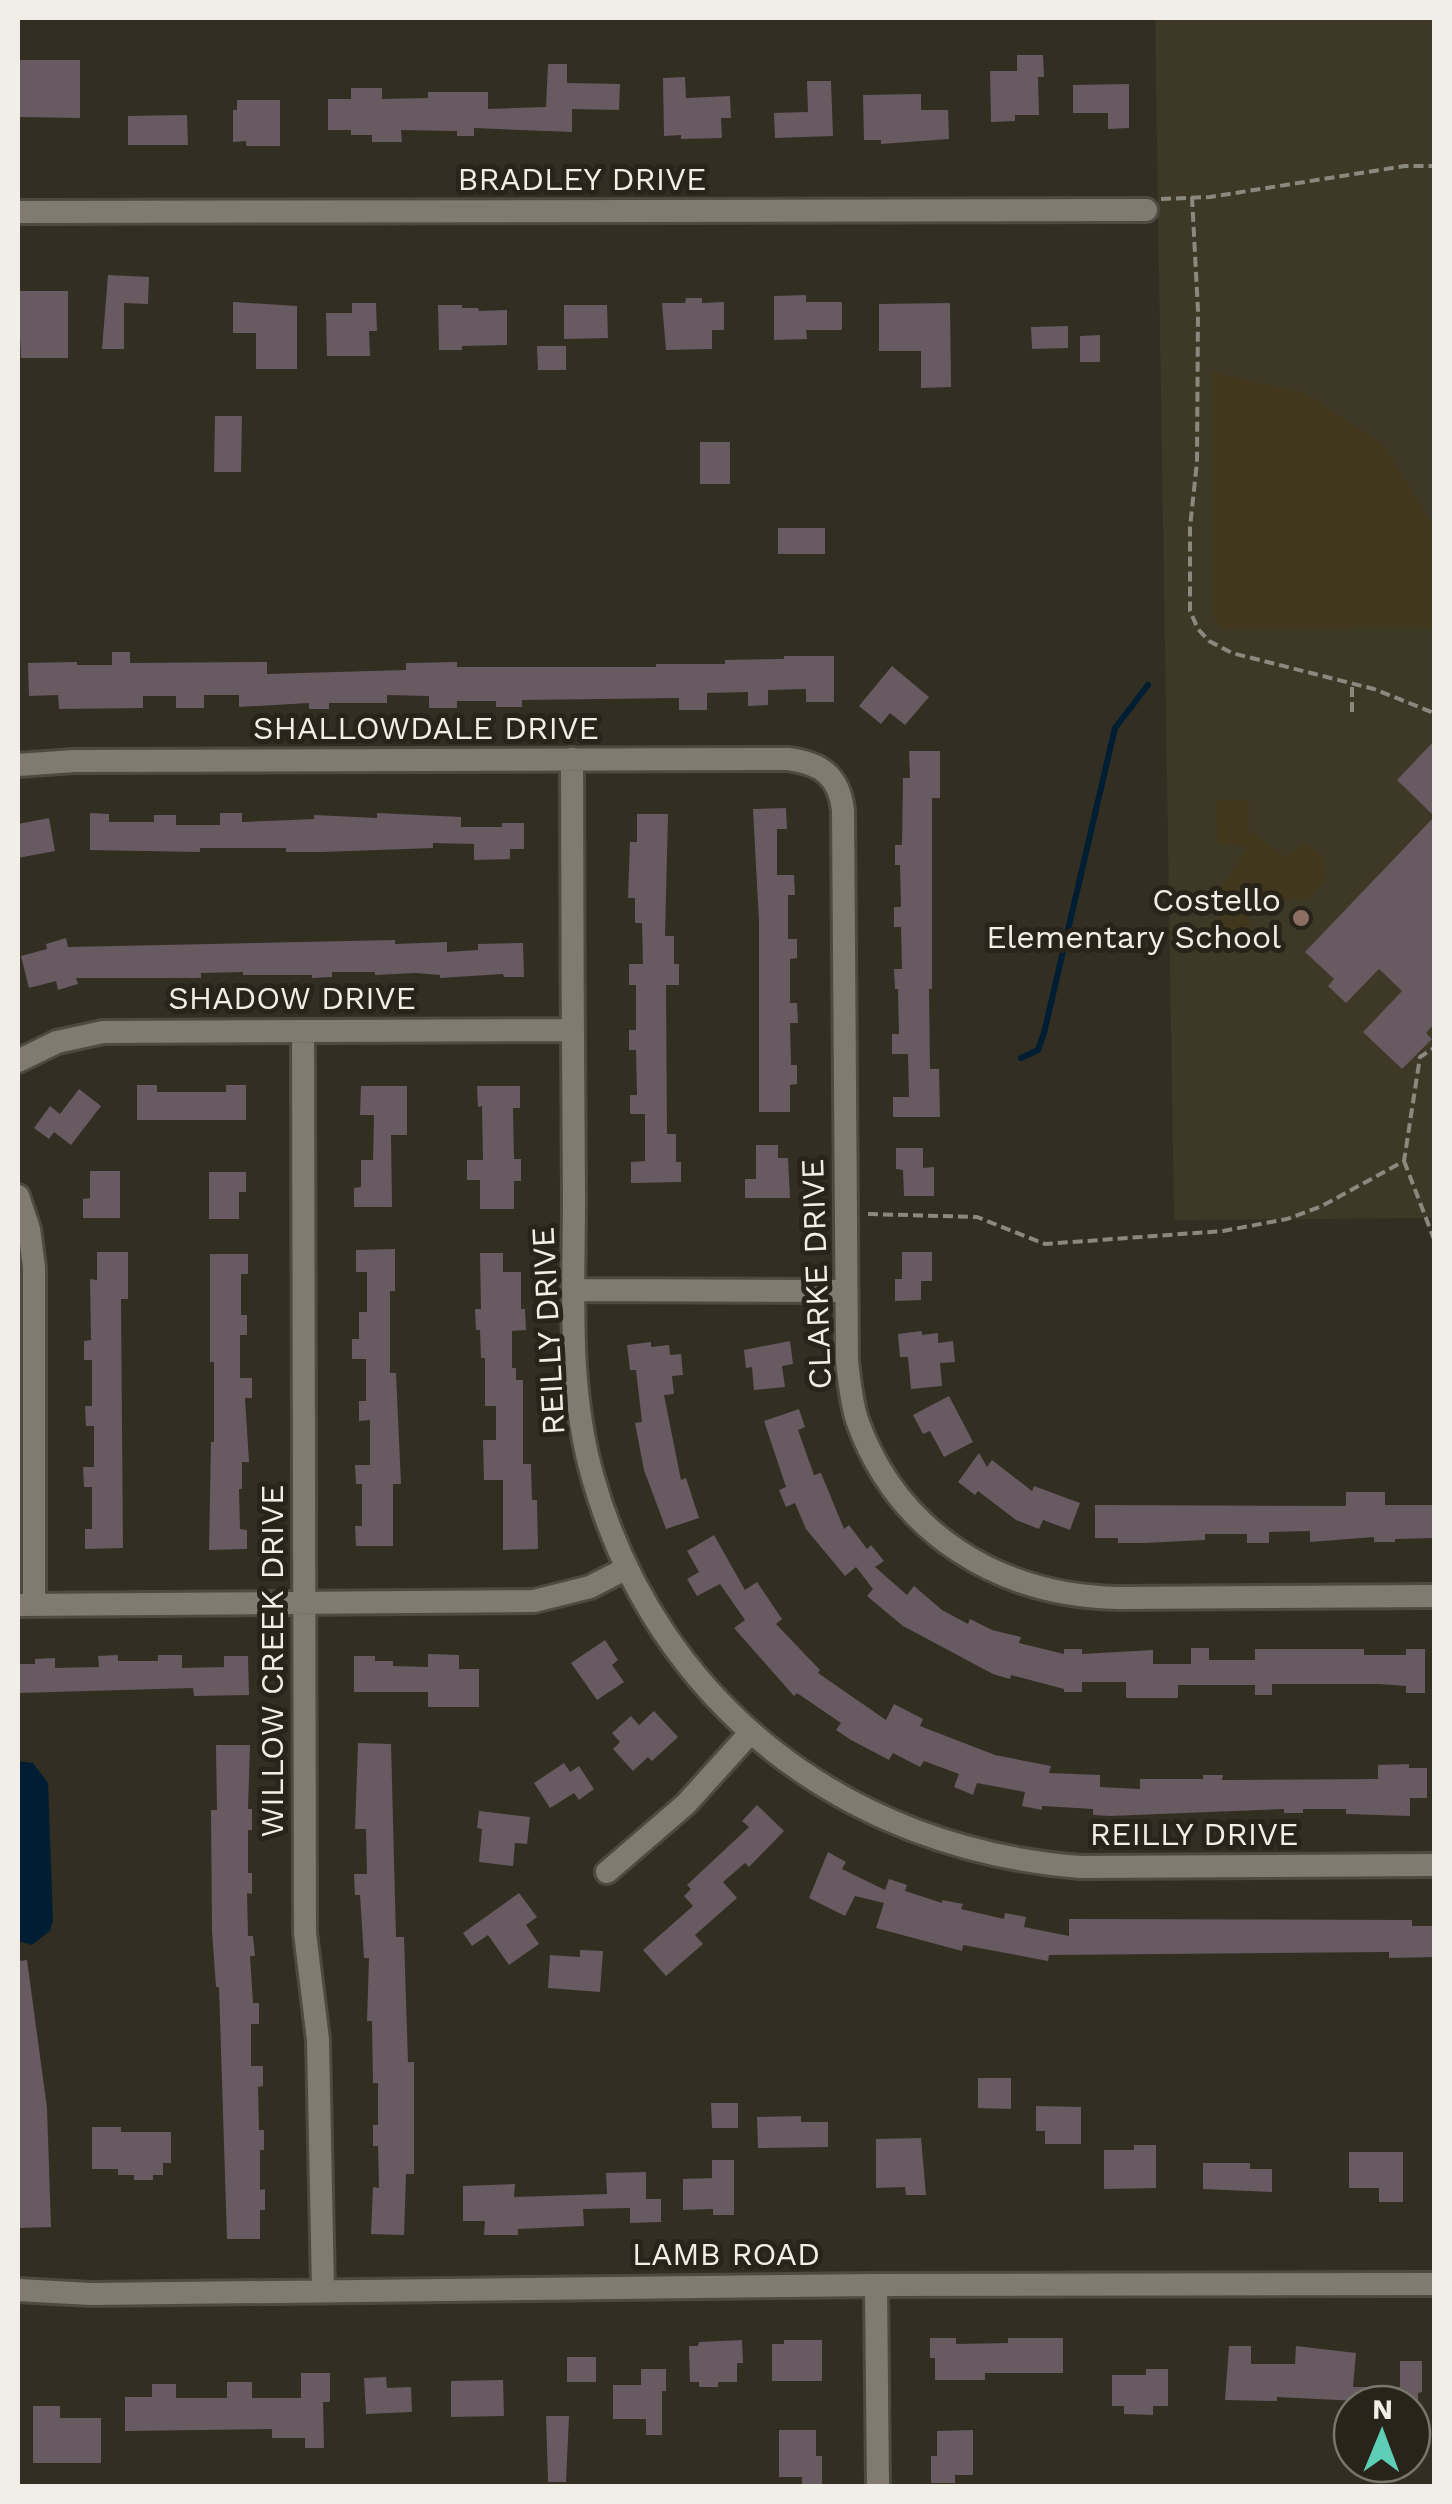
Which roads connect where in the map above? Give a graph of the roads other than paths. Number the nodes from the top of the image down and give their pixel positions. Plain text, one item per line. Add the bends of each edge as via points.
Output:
1 (1146, 210) road end
2 (18, 212) edge
3 (572, 760) junction
4 (18, 765) edge
5 (831, 774) joint
6 (572, 1030) junction
7 (304, 1031) junction
8 (18, 1062) edge
9 (18, 1196) edge
10 (574, 1290) junction
11 (846, 1290) junction
12 (628, 1568) junction
13 (1434, 1596) edge
14 (305, 1603) junction
15 (26, 1605) edge
16 (751, 1732) junction
17 (1434, 1865) edge
18 (607, 1872) dead end
19 (1434, 2284) edge
20 (876, 2286) junction
21 (18, 2290) edge
22 (323, 2290) junction
23 (878, 2486) edge

1 - 2 street, BRADLEY DRIVE
3 - 4 street, SHALLOWDALE DRIVE
3 - 5 street, SHALLOWDALE DRIVE via 788,759
3 - 6 street, REILLY DRIVE
5 - 11 street, CLARKE DRIVE via 843,810
6 - 7 street, SHADOW DRIVE
6 - 10 street, REILLY DRIVE
7 - 8 street, SHADOW DRIVE via 103,1032 57,1042
7 - 14 street, WILLOW CREEK DRIVE
9 - 15 street via 34,1267
10 - 11 street
10 - 12 street, REILLY DRIVE via 585,1442
11 - 13 street, CLARKE DRIVE via 852,1401 870,1450 928,1527 992,1572 1043,1590 1096,1597
12 - 14 street via 590,1587 534,1600
12 - 16 street, REILLY DRIVE via 684,1661
14 - 15 street
14 - 22 street, WILLOW CREEK DRIVE via 305,1933 318,2040
16 - 17 street, REILLY DRIVE via 849,1802 913,1832 990,1855 1081,1867
16 - 18 street via 686,1804
19 - 20 street, LAMB ROAD
20 - 22 street, LAMB ROAD
20 - 23 street
21 - 22 street, LAMB ROAD

